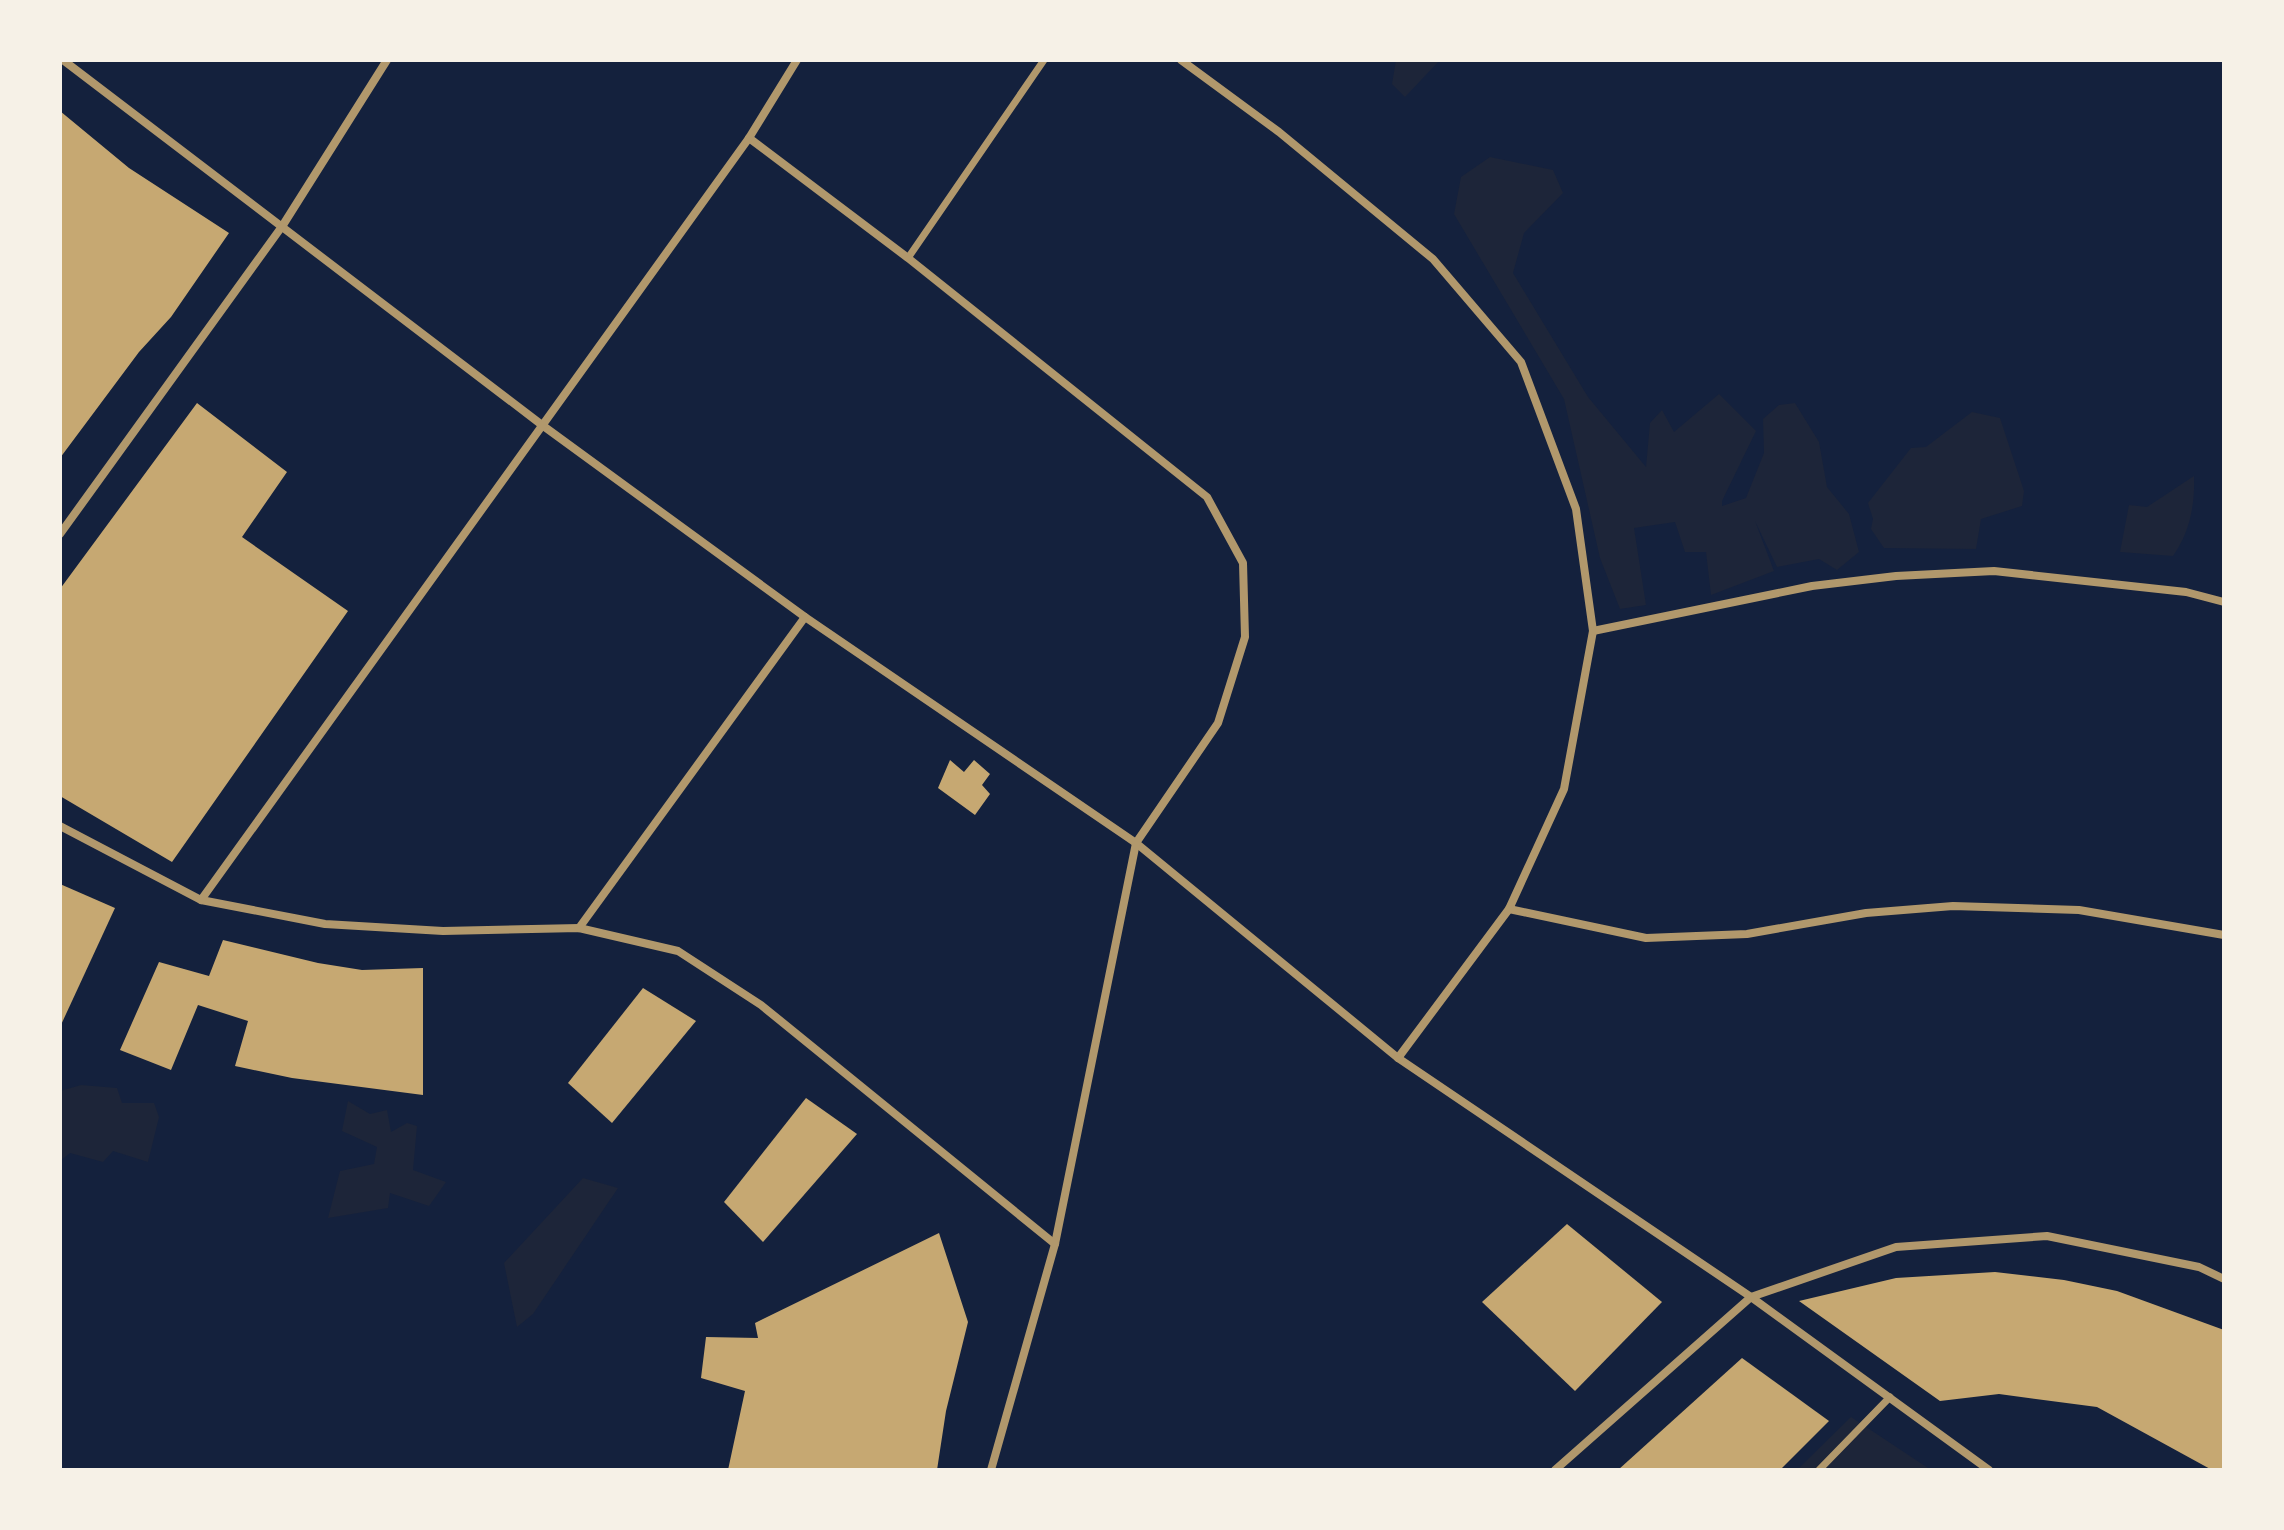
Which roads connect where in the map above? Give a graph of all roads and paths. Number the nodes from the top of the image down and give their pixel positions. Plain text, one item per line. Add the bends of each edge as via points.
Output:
1 (63, 60) edge
2 (387, 60) edge
3 (797, 60) edge
4 (1044, 60) edge
5 (1181, 60) edge
6 (749, 138) junction
7 (283, 225) junction
8 (908, 258) junction
9 (542, 425) junction
10 (60, 534) edge
11 (2224, 602) edge
12 (805, 617) junction
13 (1593, 631) junction
14 (60, 826) edge
15 (1136, 843) junction
16 (201, 900) junction
17 (1509, 909) junction
18 (579, 928) junction
19 (2224, 935) edge
20 (1398, 1058) junction
21 (1055, 1244) junction
22 (2224, 1279) edge
23 (1751, 1297) junction
24 (1890, 1397) junction
25 (991, 1470) edge
26 (1555, 1470) edge
27 (1819, 1470) edge
28 (1989, 1470) edge

1 - 7 street
2 - 7 street
3 - 6 street
4 - 8 street
5 - 13 street via 1279,132 1433,259 1521,362 1576,509
6 - 8 street
6 - 9 street
7 - 9 street
7 - 10 street
8 - 15 street via 1207,497 1243,563 1245,637 1218,723
9 - 12 street
9 - 16 street
11 - 13 street via 2186,592 1980,572 1812,586
12 - 15 street
12 - 18 street
13 - 17 street via 1564,789
14 - 16 street
15 - 20 street
15 - 21 street
16 - 18 street via 325,924 443,931
17 - 19 street via 1646,938 1747,934 1866,913 1953,906 2079,910
17 - 20 street
18 - 21 street via 678,951 761,1005
20 - 23 street
21 - 25 street
22 - 23 street via 2199,1267 2047,1236 1896,1247
23 - 24 street
23 - 26 street
24 - 27 street
24 - 28 street

